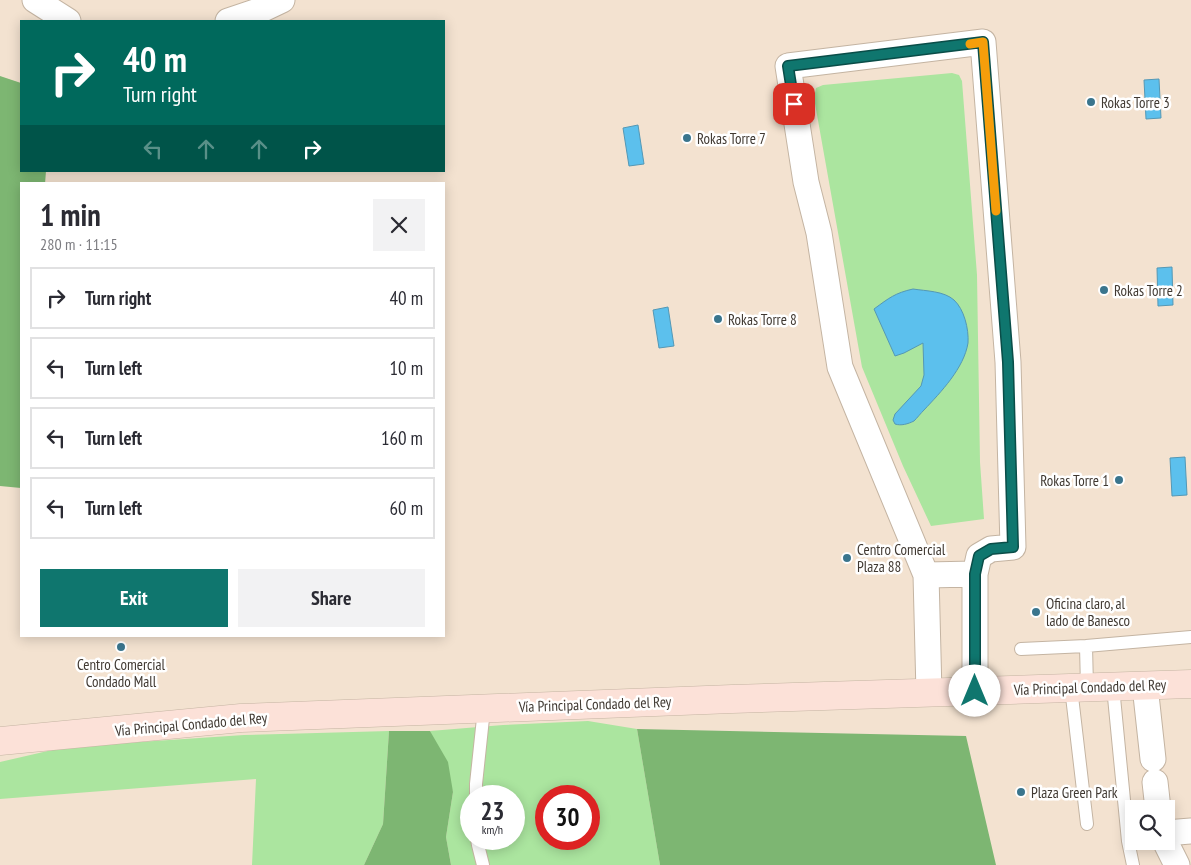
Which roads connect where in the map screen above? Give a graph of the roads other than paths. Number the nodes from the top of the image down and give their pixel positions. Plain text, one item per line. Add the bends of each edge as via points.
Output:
1 (36, 0) edge
2 (282, 0) edge
3 (66, 20) edge
4 (231, 20) edge
5 (975, 574) junction
6 (926, 575) junction
7 (1191, 637) edge
8 (1086, 646) junction
9 (1022, 649) dead end
10 (1191, 684) edge
11 (1145, 686) junction
12 (1090, 687) junction
13 (975, 691) junction
14 (929, 693) junction
15 (484, 709) junction
16 (0, 741) edge
17 (476, 785) edge
18 (1157, 800) edge
19 (1087, 824) dead end
20 (1191, 831) edge
21 (1175, 832) edge
22 (479, 850) edge
23 (1169, 850) edge
24 (483, 865) edge
25 (1133, 865) edge
26 (1176, 865) edge

1 - 3 street
2 - 4 street
5 - 6 street
5 - 6 street via 979,556 991,549 1013,547 1008,362 983,42 788,66 840,367
5 - 13 street
6 - 14 street
7 - 8 lane
8 - 9 lane
8 - 12 lane
10 - 11 street, Vía Principal Condado del Rey
11 - 12 street, Vía Principal Condado del Rey
11 - 18 street
12 - 13 street, Vía Principal Condado del Rey
12 - 19 lane
12 - 25 lane
13 - 14 street, Vía Principal Condado del Rey
14 - 15 street, Vía Principal Condado del Rey
15 - 16 street, Vía Principal Condado del Rey via 241,718
15 - 17 lane
20 - 21 street
22 - 24 lane
23 - 26 street

